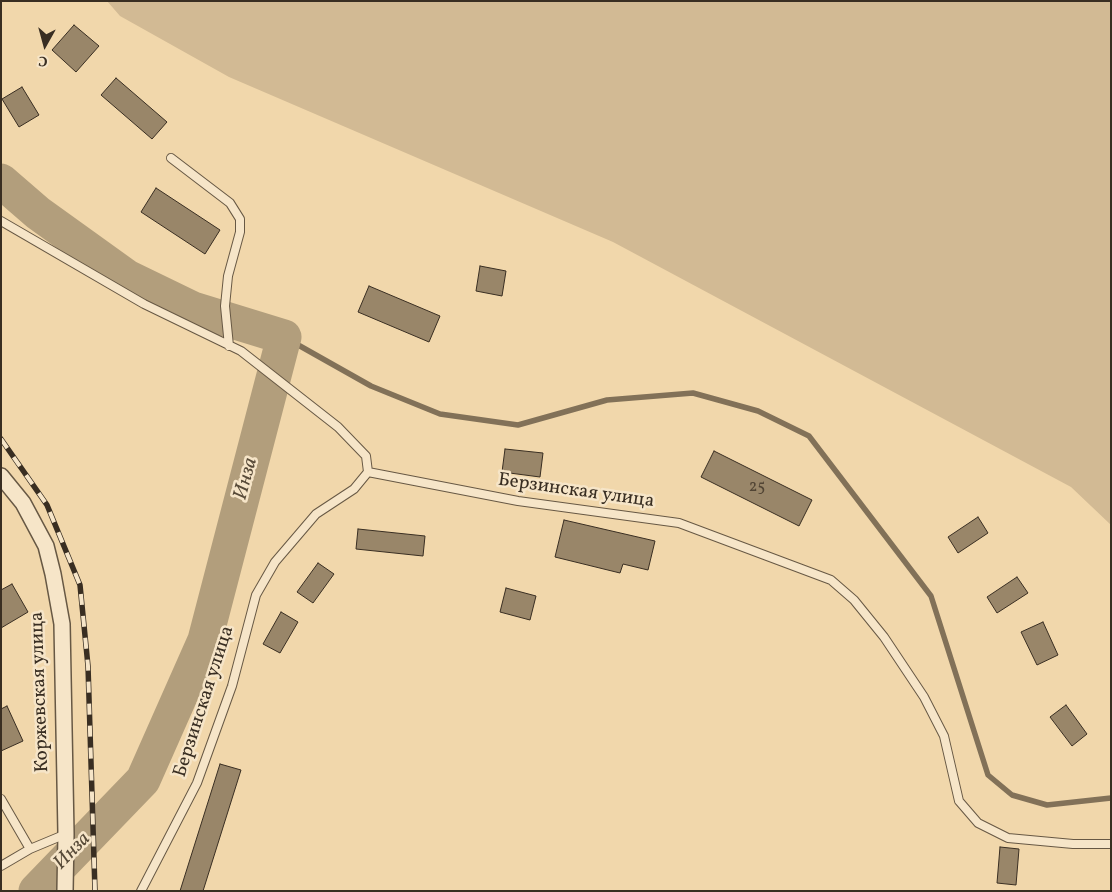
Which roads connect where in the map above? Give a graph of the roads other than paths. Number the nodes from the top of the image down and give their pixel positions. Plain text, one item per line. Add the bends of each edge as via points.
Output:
1 (171, 158) dead end
2 (1, 221) edge
3 (229, 346) junction
4 (368, 472) junction
5 (1, 476) edge
6 (1, 799) edge
7 (66, 834) junction
8 (1111, 844) edge
9 (30, 849) junction
10 (1, 866) edge
11 (65, 891) edge
12 (141, 891) edge

1 - 3 lane via 230,203 240,218 225,306
2 - 3 lane via 144,304
3 - 4 lane via 240,351 338,427 366,456
4 - 8 lane, Берзинская улица via 518,501 680,523 831,580 854,600 884,637 924,697 944,736 958,801 978,824 1008,838
4 - 12 lane, Берзинская улица via 354,489 316,514 275,562 256,595 232,686 197,783
5 - 7 street, Коржевская улица via 23,503 46,546 53,574 62,624
6 - 9 lane
7 - 9 lane
7 - 11 street, Коржевская улица
9 - 10 lane

